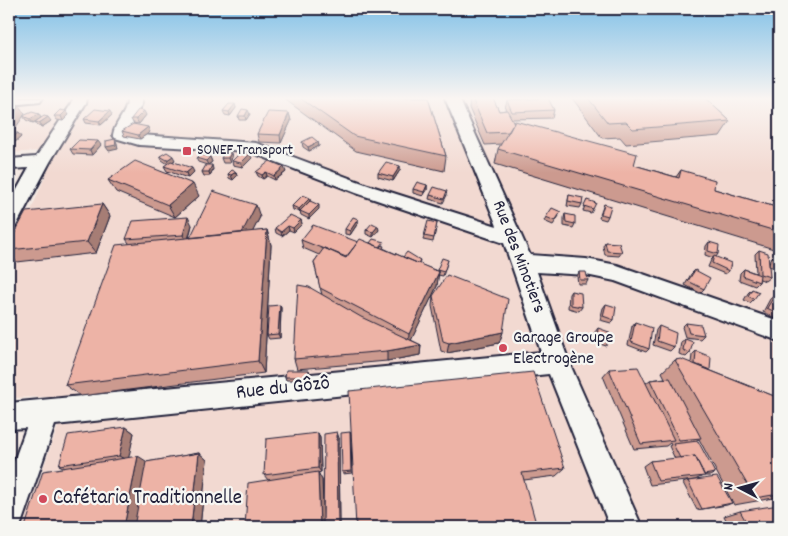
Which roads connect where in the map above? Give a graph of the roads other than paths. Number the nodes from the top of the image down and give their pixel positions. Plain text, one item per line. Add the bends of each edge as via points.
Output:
1 (66, 123) edge
2 (124, 123) edge
3 (463, 123) edge
4 (41, 162) junction
5 (9, 164) edge
6 (9, 221) edge
7 (512, 238) junction
8 (523, 263) junction
9 (779, 331) edge
10 (557, 362) junction
11 (46, 413) junction
12 (9, 416) edge
13 (9, 516) edge
14 (626, 527) edge

1 - 4 street
2 - 7 street via 121,135 139,140 250,146 362,189
3 - 7 street, Rue des Minotiers
4 - 5 street
4 - 6 street
7 - 8 street, Rue des Minotiers
8 - 9 street via 586,267 617,273
8 - 10 street, Rue des Minotiers
10 - 11 street, Rue du Gôzô
10 - 14 street, Rue des Minotiers
11 - 12 street, Rue du Gôzô
11 - 13 street

